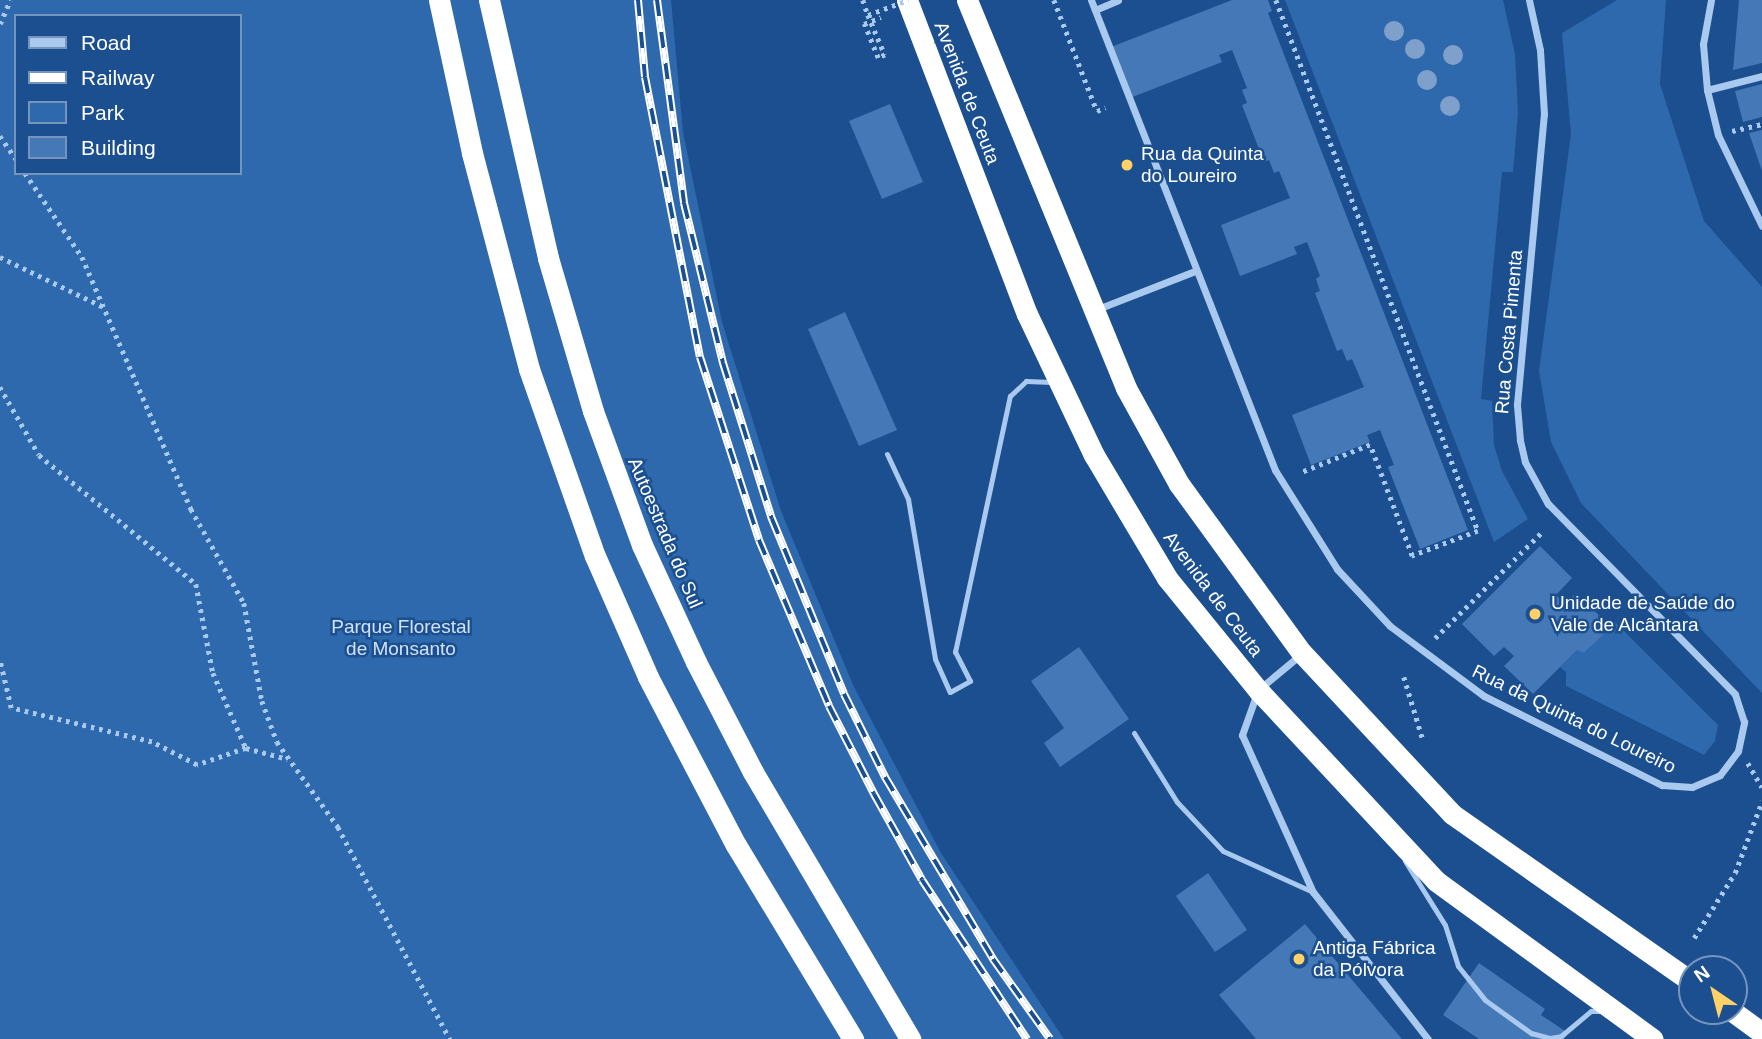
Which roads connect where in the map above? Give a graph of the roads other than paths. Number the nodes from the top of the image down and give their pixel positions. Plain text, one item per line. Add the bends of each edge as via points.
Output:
1 (439, 0) edge
2 (489, 0) edge
3 (907, 0) edge
4 (967, 0) edge
5 (1091, 0) edge
6 (1118, 0) edge
7 (1530, 0) edge
8 (1711, 0) edge
9 (1095, 10) junction
10 (1762, 76) edge
11 (1707, 90) junction
12 (1762, 226) edge
13 (1195, 271) junction
14 (1093, 311) junction
15 (1064, 391) junction
16 (887, 454) dead end
17 (1302, 653) junction
18 (1258, 690) junction
19 (1134, 733) dead end
20 (1738, 751) joint
21 (1379, 820) junction
22 (1314, 892) junction
23 (1678, 972) edge
24 (1622, 1016) junction
25 (853, 1039) edge
26 (910, 1039) edge
27 (1428, 1039) edge
28 (1653, 1039) edge

1 - 25 highway via 472,153 519,334 549,433 595,556 648,677 736,845
2 - 26 highway, Autoestrada do Sul via 548,258 597,424 638,534 753,772
3 - 15 highway, Avenida de Ceuta via 1027,314
4 - 14 highway, Avenida de Ceuta
5 - 9 street, Rua da Quinta do Loureiro
6 - 9 street
7 - 20 street, Rua Costa Pimenta via 1540,50 1544,114 1517,404 1525,463 1548,504 1731,688 1744,722
8 - 11 street via 1703,44
9 - 13 street, Rua da Quinta do Loureiro
10 - 11 street
11 - 12 street via 1718,135
13 - 14 street
13 - 20 street, Rua da Quinta do Loureiro via 1293,505 1337,569 1390,626 1484,695 1662,785 1707,783
14 - 17 highway, Avenida de Ceuta via 1126,388 1179,484
15 - 16 lane via 1036,378 1016,386 1010,396 955,652 970,681 950,692 935,659 908,499
15 - 18 highway, Avenida de Ceuta via 1094,455 1167,578
17 - 18 street
17 - 23 highway, Avenida de Ceuta via 1452,814
18 - 21 highway, Avenida de Ceuta
18 - 22 street via 1242,735
19 - 22 lane via 1177,802 1223,851
21 - 24 highway, Avenida de Ceuta via 1436,881
21 - 24 lane via 1445,925 1458,966 1485,1000 1531,1032 1550,1038 1561,1036 1591,1011
22 - 27 street
24 - 28 highway, Avenida de Ceuta

